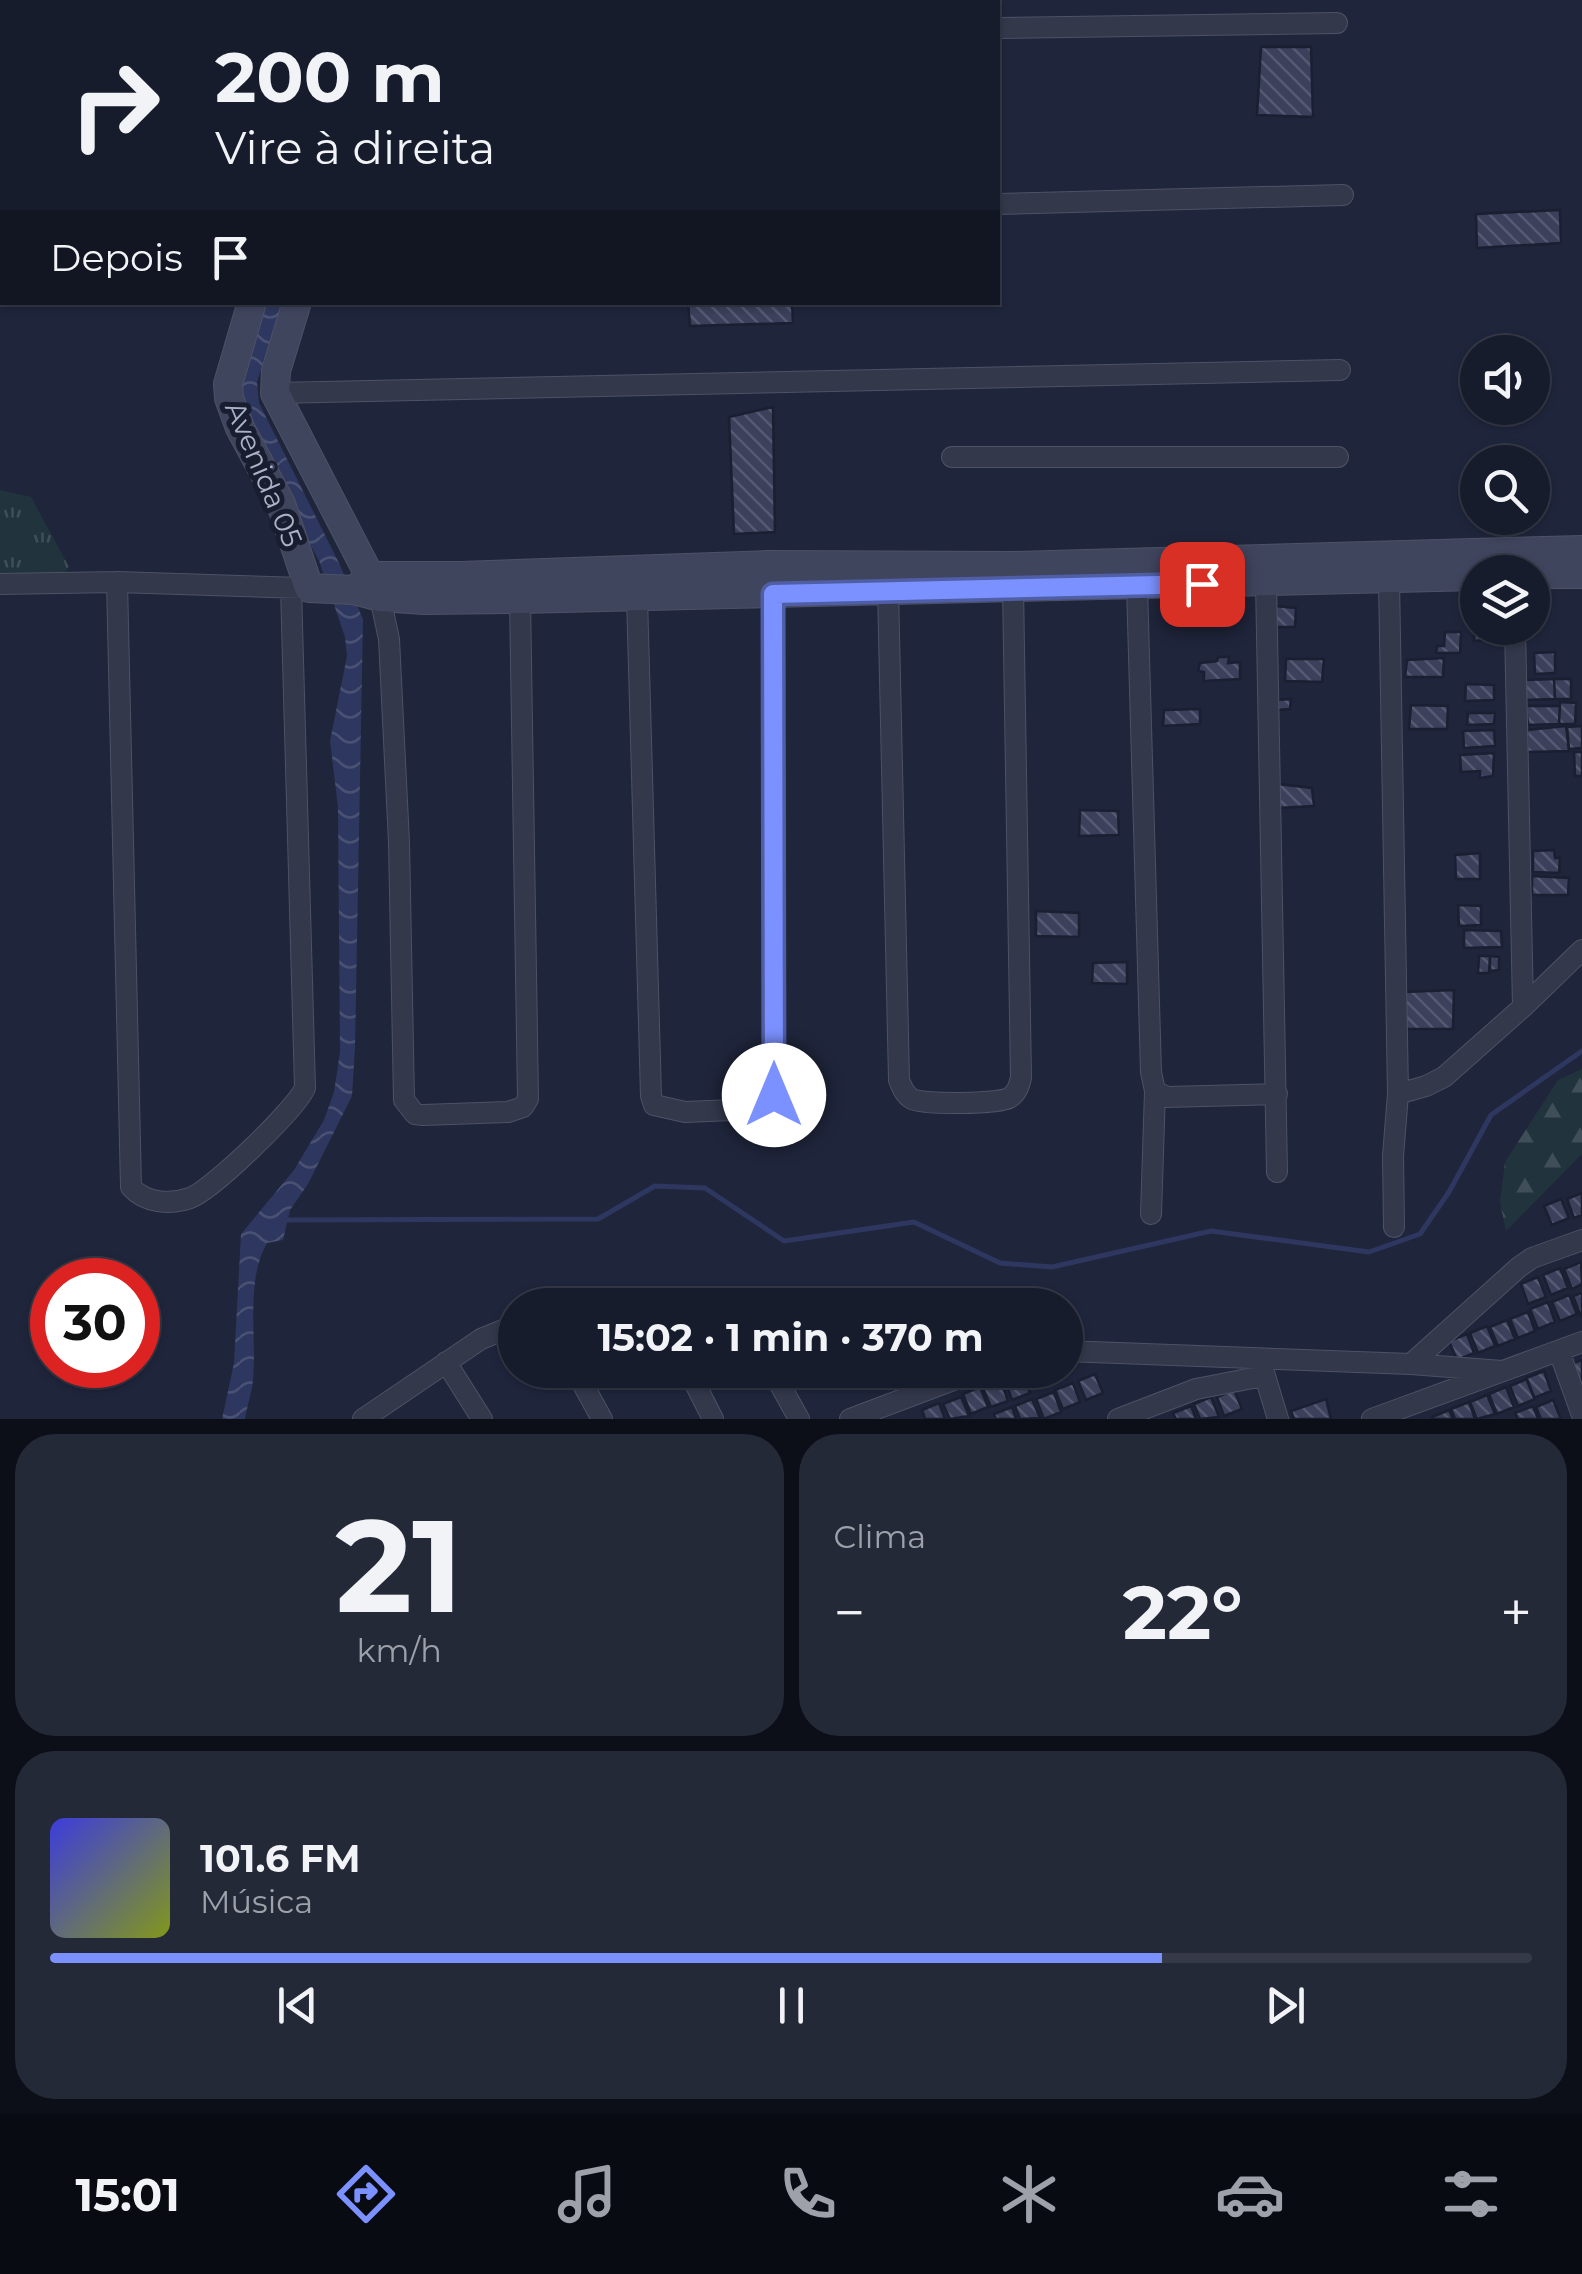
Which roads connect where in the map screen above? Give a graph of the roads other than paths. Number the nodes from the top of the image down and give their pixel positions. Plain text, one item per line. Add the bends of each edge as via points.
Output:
1 (1336, 23) dead end
2 (1000, 28) edge
3 (1343, 195) dead end
4 (1000, 204) edge
5 (251, 305) edge
6 (297, 305) edge
7 (1340, 370) dead end
8 (275, 393) junction
9 (952, 457) dead end
10 (1338, 458) dead end
11 (1582, 550) edge
12 (1550, 574) edge
13 (1582, 574) edge
14 (1460, 577) edge
15 (1389, 580) junction
16 (1266, 581) junction
17 (117, 582) junction
18 (0, 584) edge
19 (1137, 586) junction
20 (1012, 587) junction
21 (307, 588) junction
22 (364, 588) junction
23 (888, 589) junction
24 (773, 594) junction
25 (638, 597) junction
26 (520, 599) junction
27 (1515, 645) edge
28 (1582, 950) edge
29 (1522, 1007) junction
30 (1155, 1091) junction
31 (1277, 1094) junction
32 (1398, 1094) junction
33 (1277, 1172) dead end
34 (1151, 1214) dead end
35 (1394, 1228) dead end
36 (1582, 1240) edge
37 (498, 1332) edge
38 (1582, 1342) edge
39 (1559, 1351) junction
40 (1083, 1353) edge
41 (446, 1362) junction
42 (1411, 1364) junction
43 (1262, 1368) junction
44 (1502, 1371) junction
45 (585, 1388) edge
46 (697, 1388) edge
47 (782, 1388) edge
48 (932, 1388) edge
49 (385, 1412) edge
50 (1582, 1415) edge
51 (363, 1419) edge
52 (482, 1419) edge
53 (602, 1419) edge
54 (713, 1419) edge
55 (799, 1419) edge
56 (850, 1419) edge
57 (1118, 1419) edge
58 (1278, 1419) edge
59 (1372, 1419) edge

1 - 2 street
3 - 4 street
5 - 21 main road, Avenida 05 via 229,398 281,504
6 - 8 main road
7 - 8 street
8 - 22 main road
9 - 10 street
11 - 22 main road via 1012,566 768,565 461,576
12 - 13 main road
14 - 15 main road
15 - 16 main road
15 - 32 street
16 - 19 main road
16 - 31 street
17 - 18 street
17 - 21 street
17 - 21 street via 131,1187 173,1202 195,1196 281,1120 304,1088
19 - 20 main road
19 - 30 street
20 - 23 main road
20 - 23 street via 1021,1078 1010,1097 998,1102 917,1102 898,1080
21 - 22 main road
22 - 26 main road
22 - 26 street via 389,638 404,1100 423,1115 508,1112 528,1099
23 - 24 main road
24 - 25 main road
24 - 25 street via 774,1095 756,1108 685,1112 654,1106 650,1096
25 - 26 main road
27 - 29 street
28 - 29 street
29 - 32 street via 1444,1077
30 - 31 street
30 - 34 street
31 - 33 street
32 - 35 street
36 - 42 street via 1519,1267
37 - 41 street
38 - 39 street
39 - 44 street
39 - 50 street
40 - 43 street
41 - 49 street
41 - 52 street
42 - 43 street
42 - 44 street
43 - 57 street
43 - 58 street
44 - 59 street
45 - 53 street
46 - 54 street
47 - 55 street
48 - 56 street
49 - 51 street

